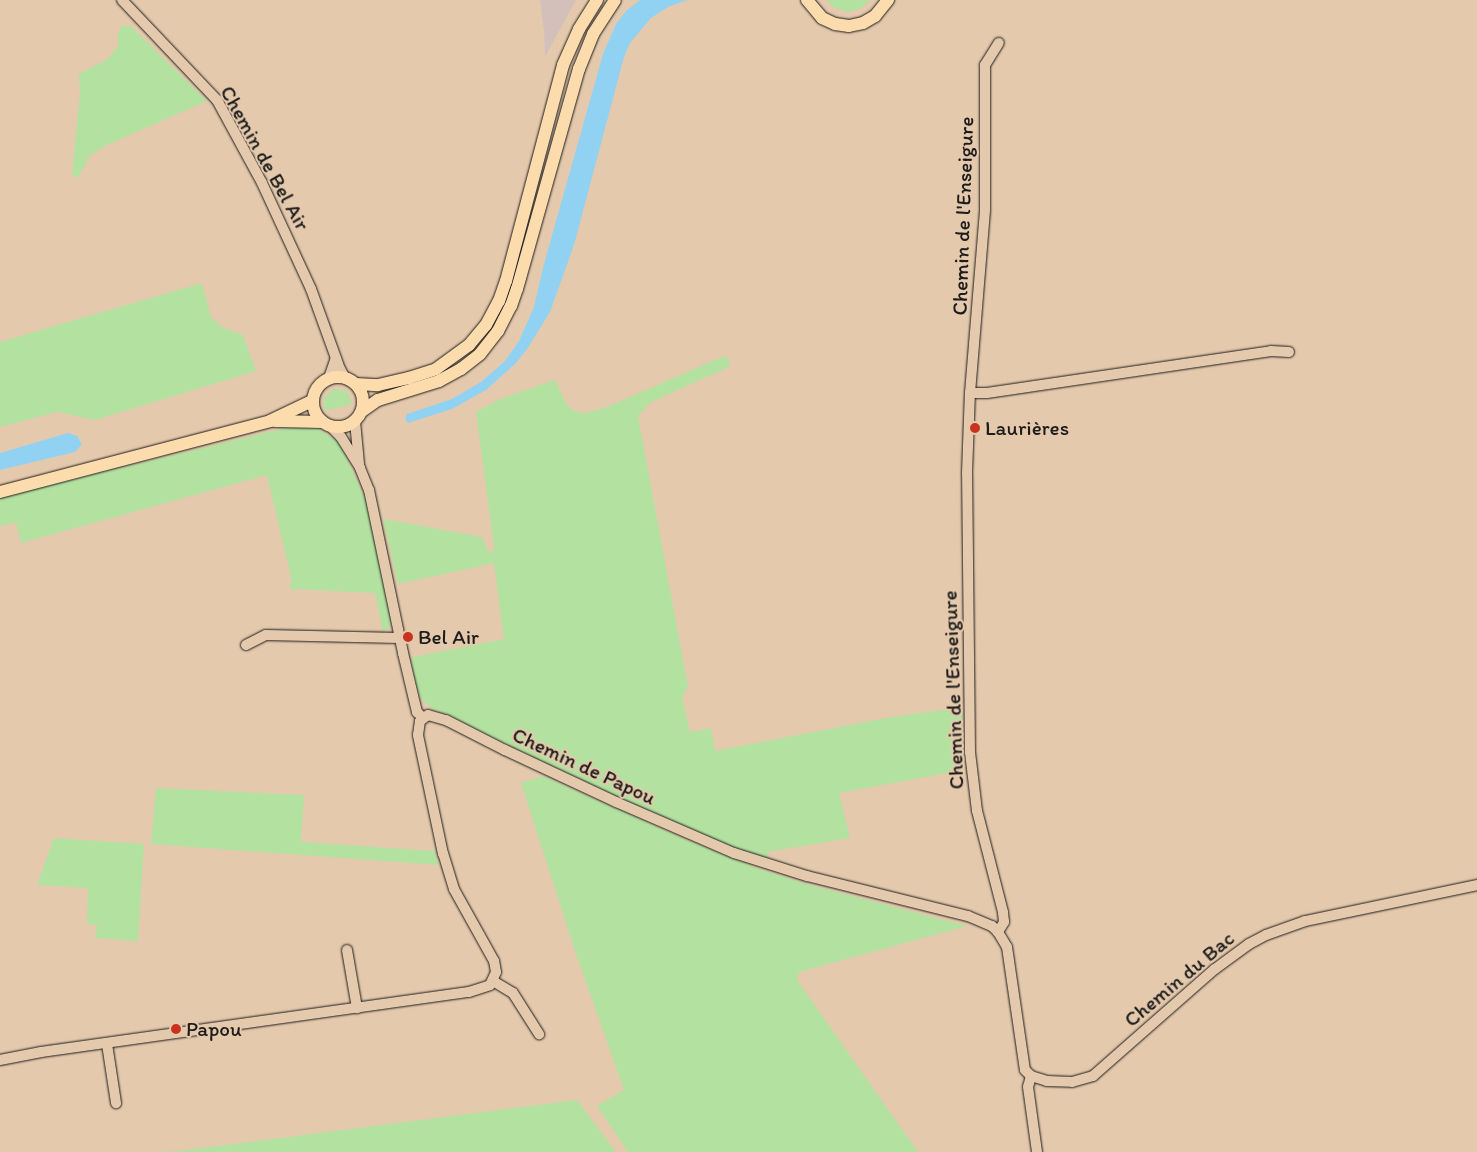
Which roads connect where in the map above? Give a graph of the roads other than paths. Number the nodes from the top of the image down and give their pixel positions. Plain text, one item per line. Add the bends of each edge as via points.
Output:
1 (122, 0) edge
2 (597, 0) edge
3 (615, 0) edge
4 (807, 0) edge
5 (888, 0) edge
6 (999, 43) dead end
7 (1289, 352) dead end
8 (336, 358) junction
9 (329, 378) junction
10 (350, 381) junction
11 (970, 393) junction
12 (312, 401) junction
13 (358, 416) junction
14 (270, 421) junction
15 (327, 424) junction
16 (360, 468) junction
17 (0, 492) edge
18 (399, 638) junction
19 (246, 645) dead end
20 (423, 718) junction
21 (1477, 885) edge
22 (998, 932) junction
23 (347, 950) dead end
24 (493, 981) junction
25 (357, 1008) junction
26 (540, 1034) dead end
27 (107, 1044) junction
28 (0, 1060) edge
29 (1031, 1076) junction
30 (116, 1103) dead end
31 (1037, 1152) edge

1 - 8 street, Chemin de Bel Air via 217,100 262,183 311,289
2 - 10 main road via 579,29 564,65 506,281 486,325 469,345 436,369 378,385
3 - 13 main road via 593,34 579,69 517,289 498,331 480,354 462,369 439,381 378,400
4 - 5 main road via 822,18 849,26 875,16
6 - 11 street, Chemin de l'Enseigure via 986,65 985,209
7 - 11 street via 1271,351
8 - 9 street
8 - 10 street, Chemin de Bel Air
9 - 10 main road
9 - 12 main road via 319,385
10 - 13 main road via 363,399
11 - 22 street, Chemin de l'Enseigure via 967,474 970,752 977,811 1003,912 1004,922
12 - 14 main road
12 - 15 main road via 315,412
13 - 15 main road via 344,427
13 - 16 street
14 - 15 main road
14 - 17 main road
15 - 16 street via 341,437
16 - 18 street via 369,490
18 - 19 street via 266,635
18 - 20 street via 417,712
20 - 22 street, Chemin de Papou via 432,715 446,720 599,794 734,853 807,876 968,916 983,921
20 - 24 street via 418,735 445,862 454,889 494,961 496,972
21 - 29 street, Chemin du Bac via 1305,921 1266,935 1215,969 1093,1076 1060,1083
22 - 29 street via 1010,960 1023,1062
23 - 25 street
24 - 25 street via 477,991
24 - 26 street via 513,994
25 - 27 street
27 - 28 street
27 - 30 street
29 - 31 street via 1028,1087

